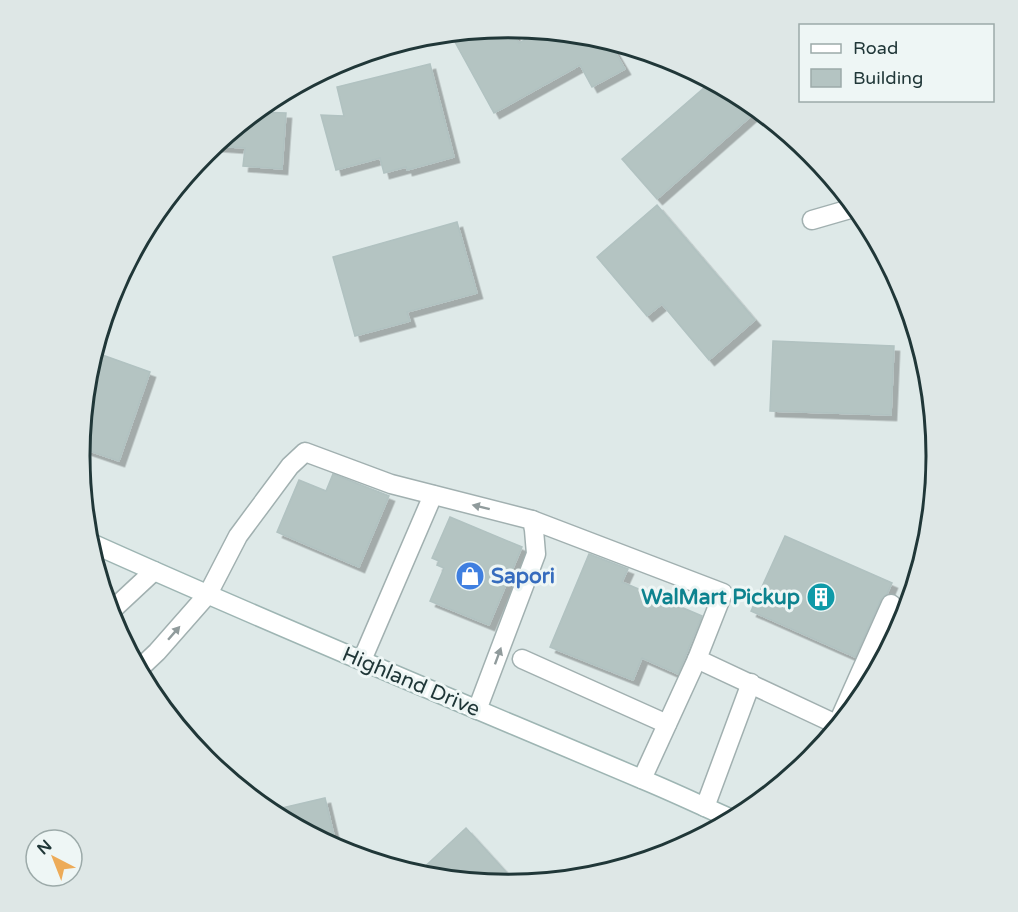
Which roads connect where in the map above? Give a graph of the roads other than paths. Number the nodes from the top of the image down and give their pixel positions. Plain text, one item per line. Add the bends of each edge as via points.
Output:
1 (847, 210) edge
2 (812, 220) dead end
3 (433, 495) junction
4 (532, 520) junction
5 (101, 547) edge
6 (154, 571) junction
7 (208, 594) junction
8 (891, 604) dead end
9 (118, 605) edge
10 (522, 658) dead end
11 (875, 658) edge
12 (697, 659) junction
13 (362, 660) junction
14 (146, 663) edge
15 (751, 683) junction
16 (477, 710) junction
17 (832, 722) edge
18 (668, 724) junction
19 (642, 779) junction
20 (705, 807) junction
21 (723, 815) edge

1 - 2 main road
4 -> 3 main road
3 - 7 main road via 390,484 305,452 238,536
3 - 13 main road
4 - 12 main road via 723,593
16 -> 4 main road via 536,554
5 - 6 main road, Highland Drive
6 - 7 main road, Highland Drive
6 - 9 main road
7 - 13 main road, Highland Drive
14 -> 7 main road
8 - 11 main road
10 - 18 main road
12 - 15 main road
12 - 18 main road
13 - 16 main road, Highland Drive
15 - 17 main road
15 - 20 main road
16 - 19 main road, Highland Drive
18 - 19 main road
19 - 20 main road, Highland Drive
20 - 21 main road, Highland Drive

